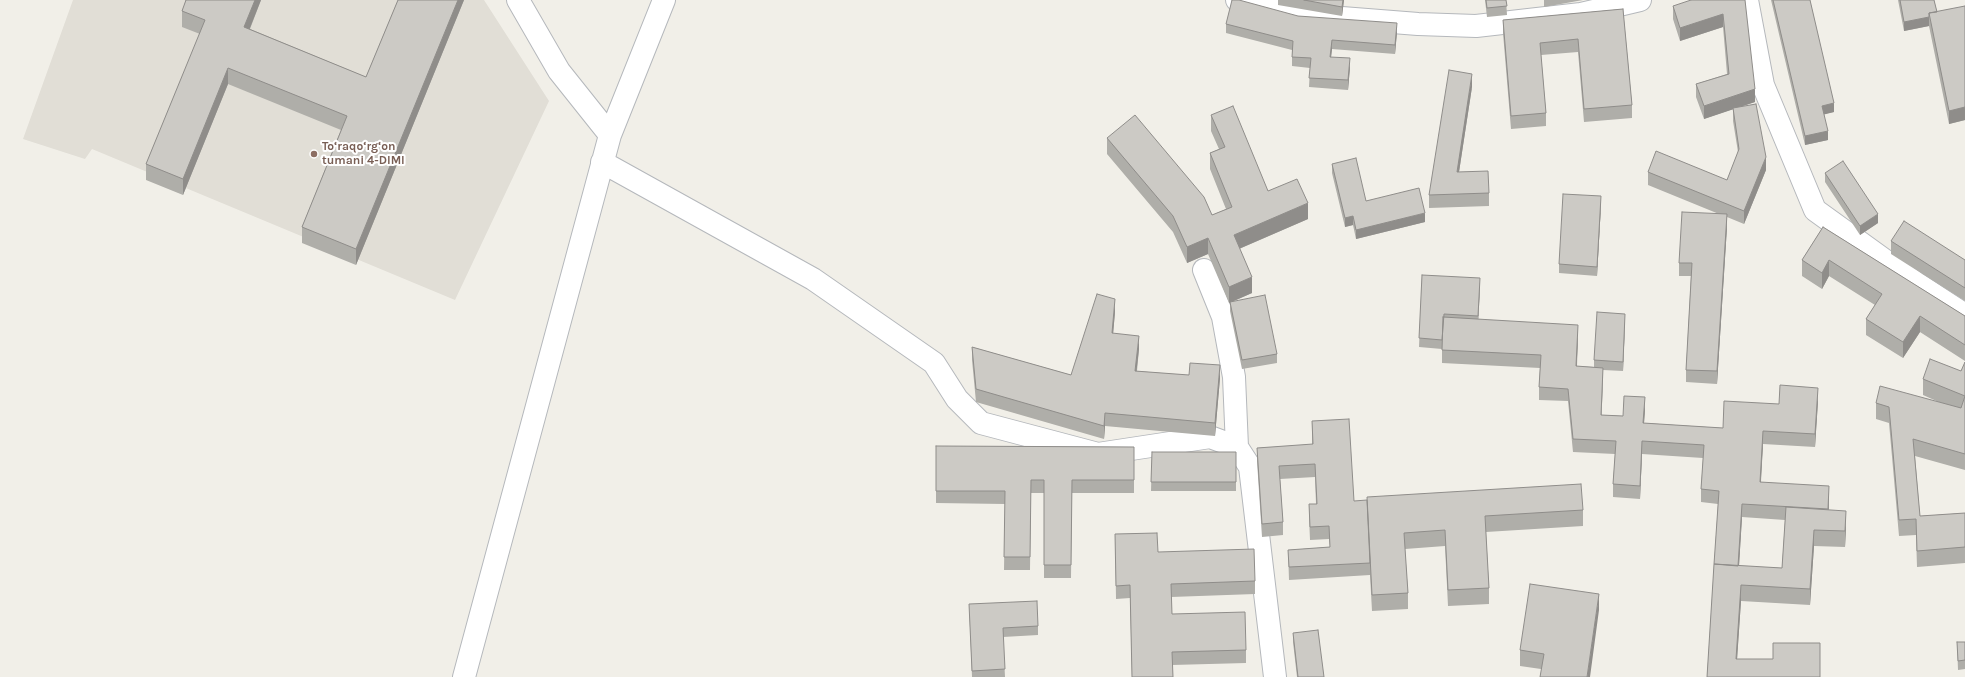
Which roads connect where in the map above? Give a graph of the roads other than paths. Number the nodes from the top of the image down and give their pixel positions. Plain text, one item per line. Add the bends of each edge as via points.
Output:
1 (518, 0) edge
2 (664, 0) edge
3 (1237, 0) edge
4 (1640, 0) edge
5 (1747, 0) edge
6 (610, 135) junction
7 (602, 162) junction
8 (1204, 270) dead end
9 (1965, 315) edge
10 (1237, 447) junction
11 (464, 677) edge
12 (1275, 677) edge

1 - 6 street via 559,71
2 - 6 street
3 - 4 street via 1291,14 1476,26 1581,14
5 - 9 street via 1763,85 1815,210
6 - 7 street
7 - 10 street via 820,284 934,363 957,399 981,423 1098,454 1210,437
7 - 11 street
8 - 10 street via 1223,317 1226,332 1234,377
10 - 12 street via 1250,467

